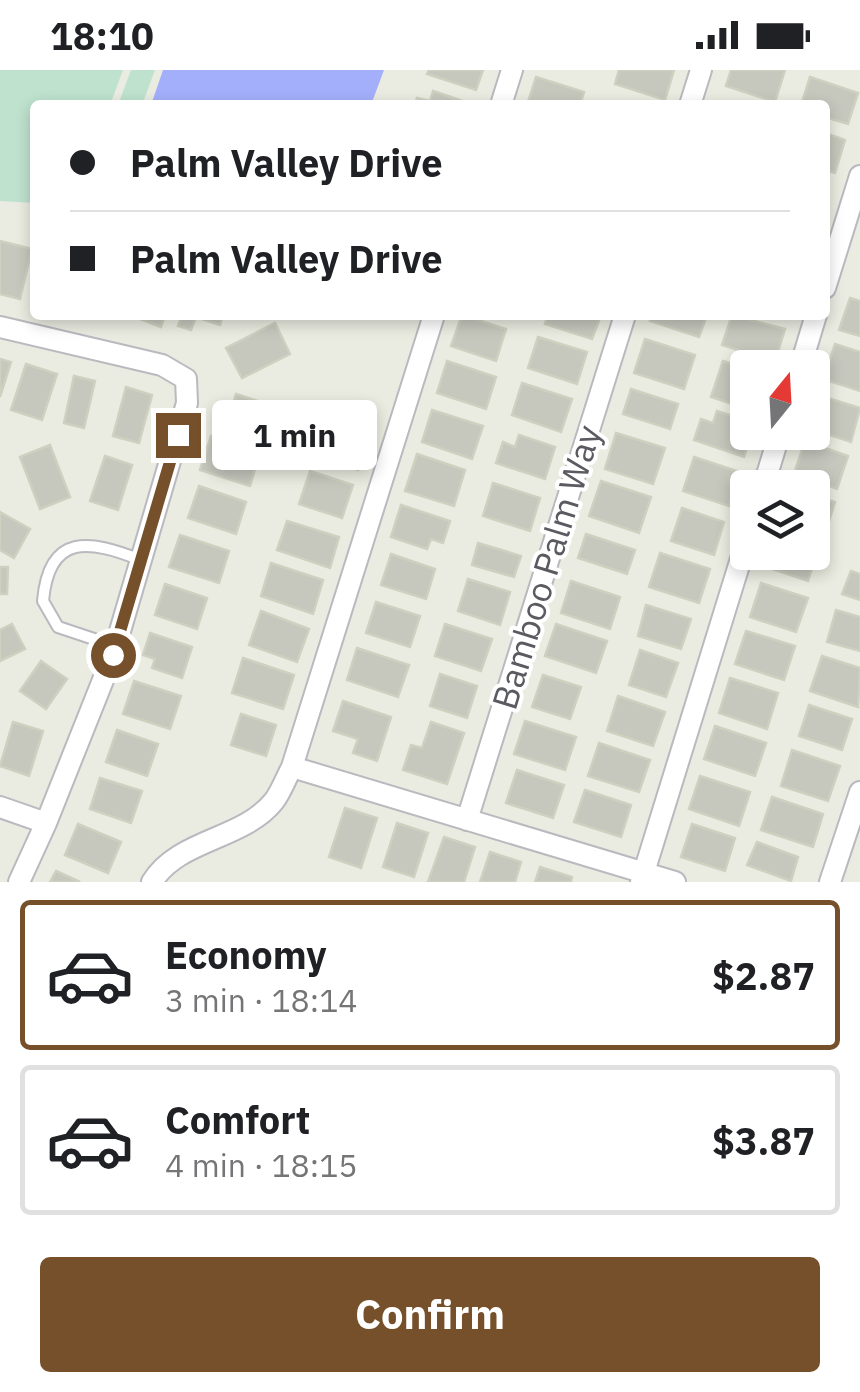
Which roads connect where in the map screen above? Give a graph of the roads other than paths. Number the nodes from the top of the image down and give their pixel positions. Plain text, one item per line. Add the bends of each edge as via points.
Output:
1 (512, 70) edge
2 (701, 70) edge
3 (503, 100) edge
4 (692, 100) edge
5 (860, 176) edge
6 (830, 272) edge
7 (432, 320) edge
8 (623, 320) edge
9 (814, 320) edge
10 (0, 326) edge
11 (805, 350) edge
12 (141, 560) junction
13 (737, 570) edge
14 (115, 646) junction
15 (292, 766) junction
16 (860, 792) edge
17 (0, 807) edge
18 (467, 820) junction
19 (46, 823) junction
20 (642, 877) edge
21 (19, 882) edge
22 (152, 882) edge
23 (675, 882) edge
24 (830, 882) edge

1 - 3 street
2 - 4 street
5 - 6 street
7 - 15 street
8 - 18 street, Bamboo Palm Way
9 - 11 street
10 - 12 street via 162,365 186,379 187,404
12 - 14 street
12 - 14 lane via 81,544 58,556 47,577 43,601 58,627
13 - 20 street
14 - 19 street
15 - 18 street
15 - 22 street via 275,800 256,818 162,866
16 - 24 street
17 - 19 street
18 - 20 street
19 - 21 street
20 - 23 street

